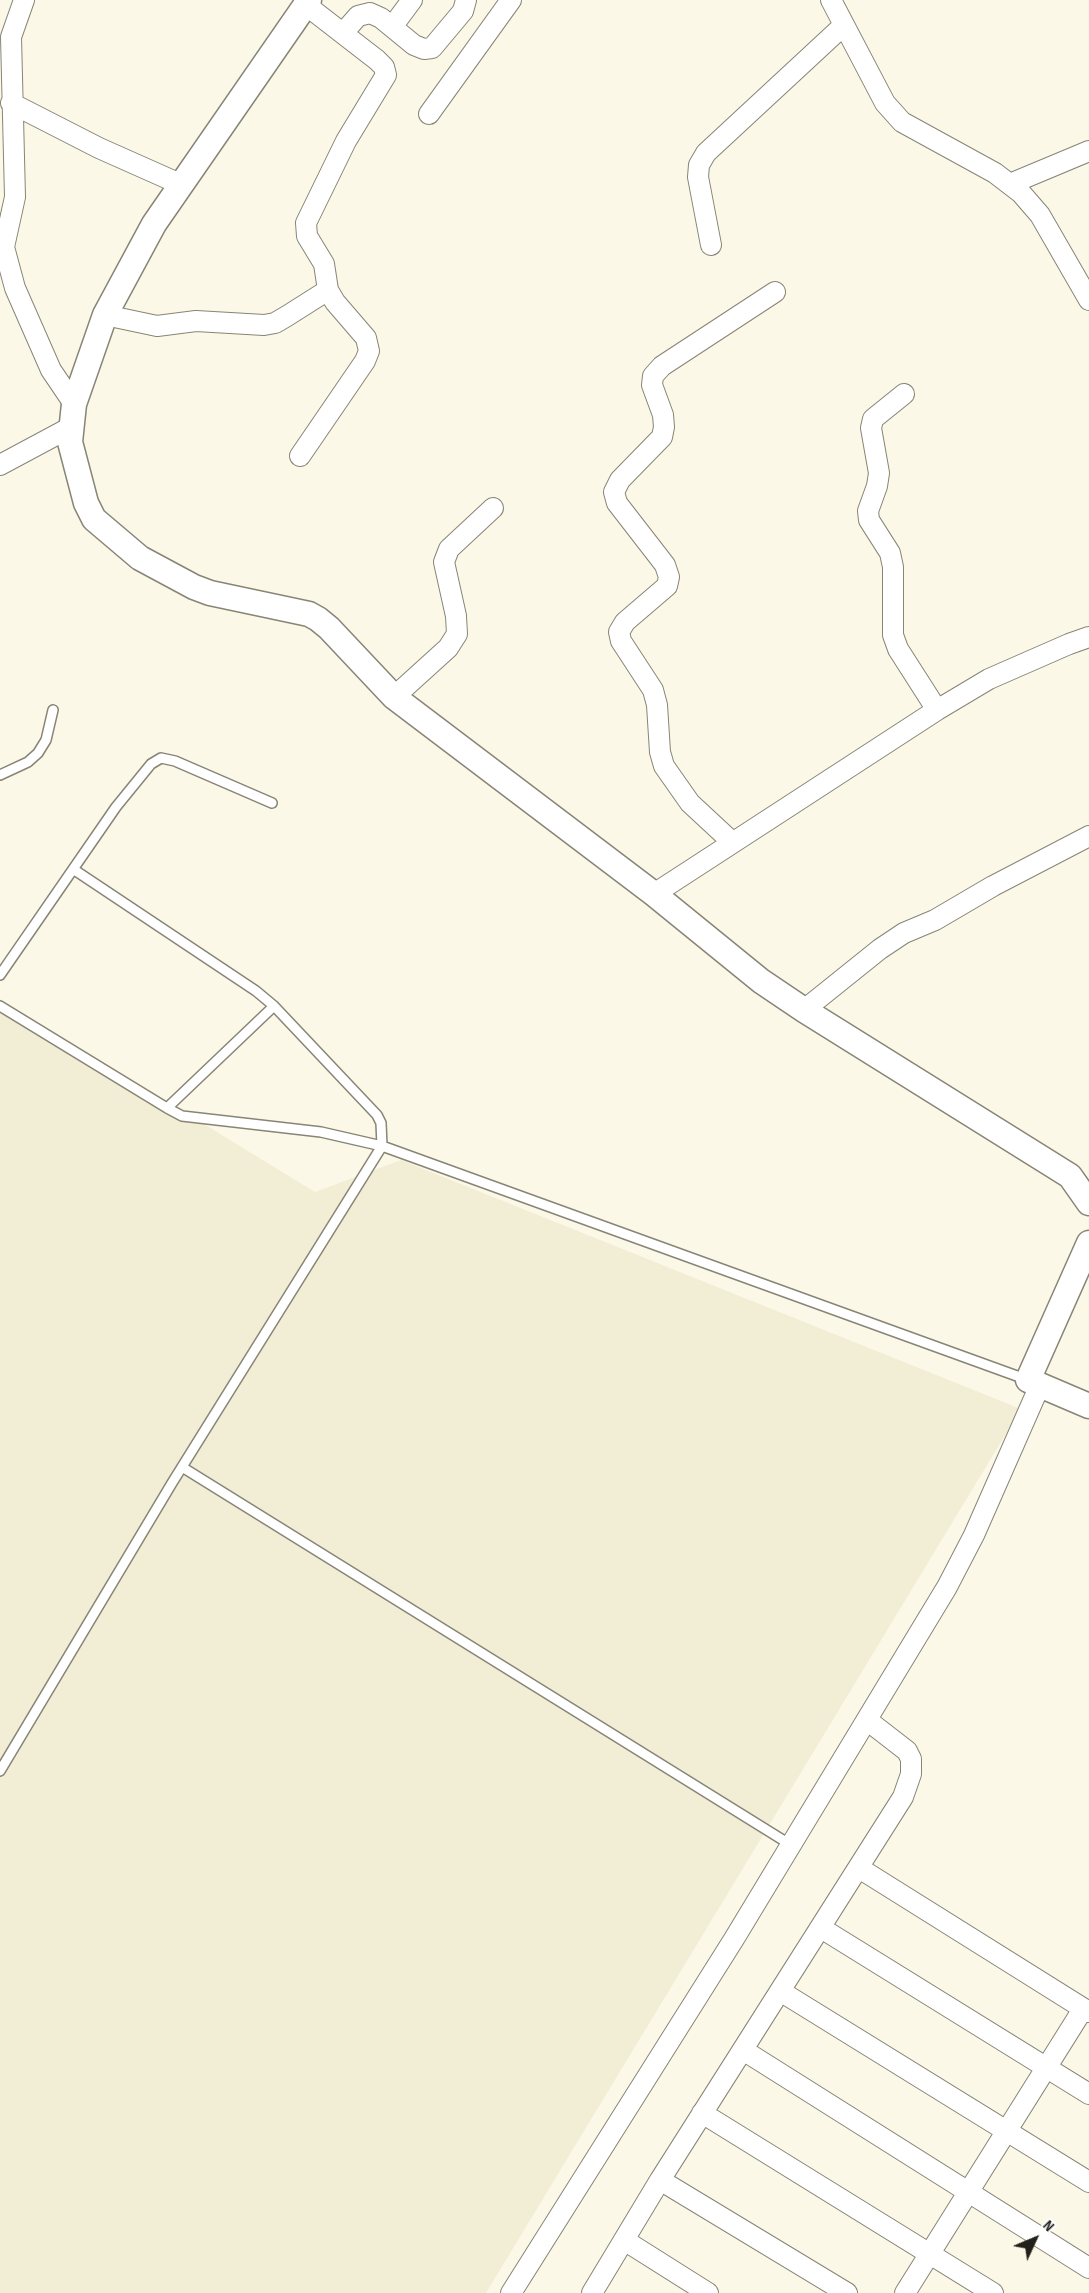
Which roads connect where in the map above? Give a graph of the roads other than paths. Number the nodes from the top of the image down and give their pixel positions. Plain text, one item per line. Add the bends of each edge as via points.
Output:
1 (24, 0) edge
2 (412, 0) edge
3 (466, 0) edge
4 (511, 0) edge
5 (831, 0) edge
6 (308, 3) edge
7 (844, 25) junction
8 (392, 27) junction
9 (343, 33) junction
10 (11, 103) junction
11 (429, 114) dead end
12 (1089, 150) edge
13 (180, 184) junction
14 (1010, 184) junction
15 (711, 245) dead end
16 (328, 290) junction
17 (774, 292) dead end
18 (1089, 300) edge
19 (105, 315) junction
20 (904, 394) dead end
21 (73, 415) junction
22 (300, 456) dead end
23 (0, 465) edge
24 (493, 508) dead end
25 (1089, 637) edge
26 (394, 697) junction
27 (53, 710) dead end
28 (937, 710) junction
29 (0, 775) edge
30 (272, 803) dead end
31 (1089, 836) edge
32 (732, 842) junction
33 (73, 870) junction
34 (654, 894) junction
35 (0, 975) edge
36 (0, 1006) edge
37 (274, 1006) junction
38 (804, 1010) junction
39 (166, 1108) junction
40 (382, 1146) junction
41 (1089, 1203) edge
42 (1089, 1243) edge
43 (1034, 1383) junction
44 (1089, 1406) edge
45 (182, 1467) junction
46 (867, 1720) junction
47 (0, 1770) edge
48 (791, 1845) junction
49 (859, 1868) junction
50 (821, 1928) junction
51 (780, 1992) junction
52 (1086, 2011) edge
53 (743, 2050) junction
54 (1047, 2068) junction
55 (1089, 2094) edge
56 (702, 2114) junction
57 (1007, 2131) junction
58 (660, 2180) junction
59 (1089, 2182) edge
60 (968, 2192) junction
61 (624, 2240) junction
62 (930, 2254) junction
63 (1089, 2268) edge
64 (511, 2293) edge
65 (592, 2293) edge
66 (708, 2293) edge
67 (847, 2293) edge
68 (905, 2293) edge
69 (993, 2293) edge

1 - 10 street via 11,37
2 - 8 street
3 - 8 street via 464,11 432,48 414,45
4 - 11 street
5 - 7 street
6 - 9 street
6 - 13 street
7 - 14 street via 885,103 902,122
7 - 15 street via 706,153 698,177
8 - 9 street via 370,13 358,16
9 - 16 street via 384,67 386,75 346,141 306,223 307,236 324,264
10 - 13 street
10 - 21 street via 15,196 4,247 6,258 15,288
12 - 14 street
13 - 19 street
14 - 18 street via 1040,215
16 - 19 street via 275,323 264,325 196,321 157,326
16 - 22 street via 366,338 369,351
17 - 32 street via 662,366 653,376 652,385 663,415 662,437 620,480 614,492 617,503 665,564 669,577 667,586 625,622 619,632 621,641 653,690 664,766 690,803
19 - 21 street
20 - 28 street via 873,418 871,428 879,473 868,511 893,567 893,635 897,649
21 - 23 street
21 - 26 street via 71,451 90,512 128,550 202,590 309,614 329,628
24 - 26 street via 449,549 444,562 457,634 448,648
25 - 28 street via 989,679
26 - 34 street
27 - 29 lane via 46,740 38,753
28 - 32 street
30 - 33 lane via 161,758 151,764 124,798
31 - 38 street via 904,933
32 - 34 street
33 - 35 lane
33 - 37 lane
34 - 38 street via 761,981
36 - 39 lane
37 - 39 lane
37 - 40 lane via 377,1115
38 - 41 street via 1070,1176
39 - 40 lane via 182,1116 302,1129
40 - 43 lane
40 - 45 lane
42 - 43 street
43 - 44 street
43 - 46 street via 974,1535
45 - 47 lane
45 - 48 lane
46 - 48 street
46 - 49 street via 907,1751 911,1774 903,1797
48 - 64 street
49 - 50 street
49 - 52 street
50 - 51 street
50 - 54 street
51 - 53 street
51 - 57 street
52 - 54 street
53 - 56 street
53 - 60 street
54 - 55 street
54 - 57 street
56 - 58 street
56 - 62 street
57 - 59 street
57 - 60 street
58 - 61 street
58 - 67 street
60 - 62 street
60 - 63 street
61 - 65 street
61 - 66 street
62 - 68 street
62 - 69 street

